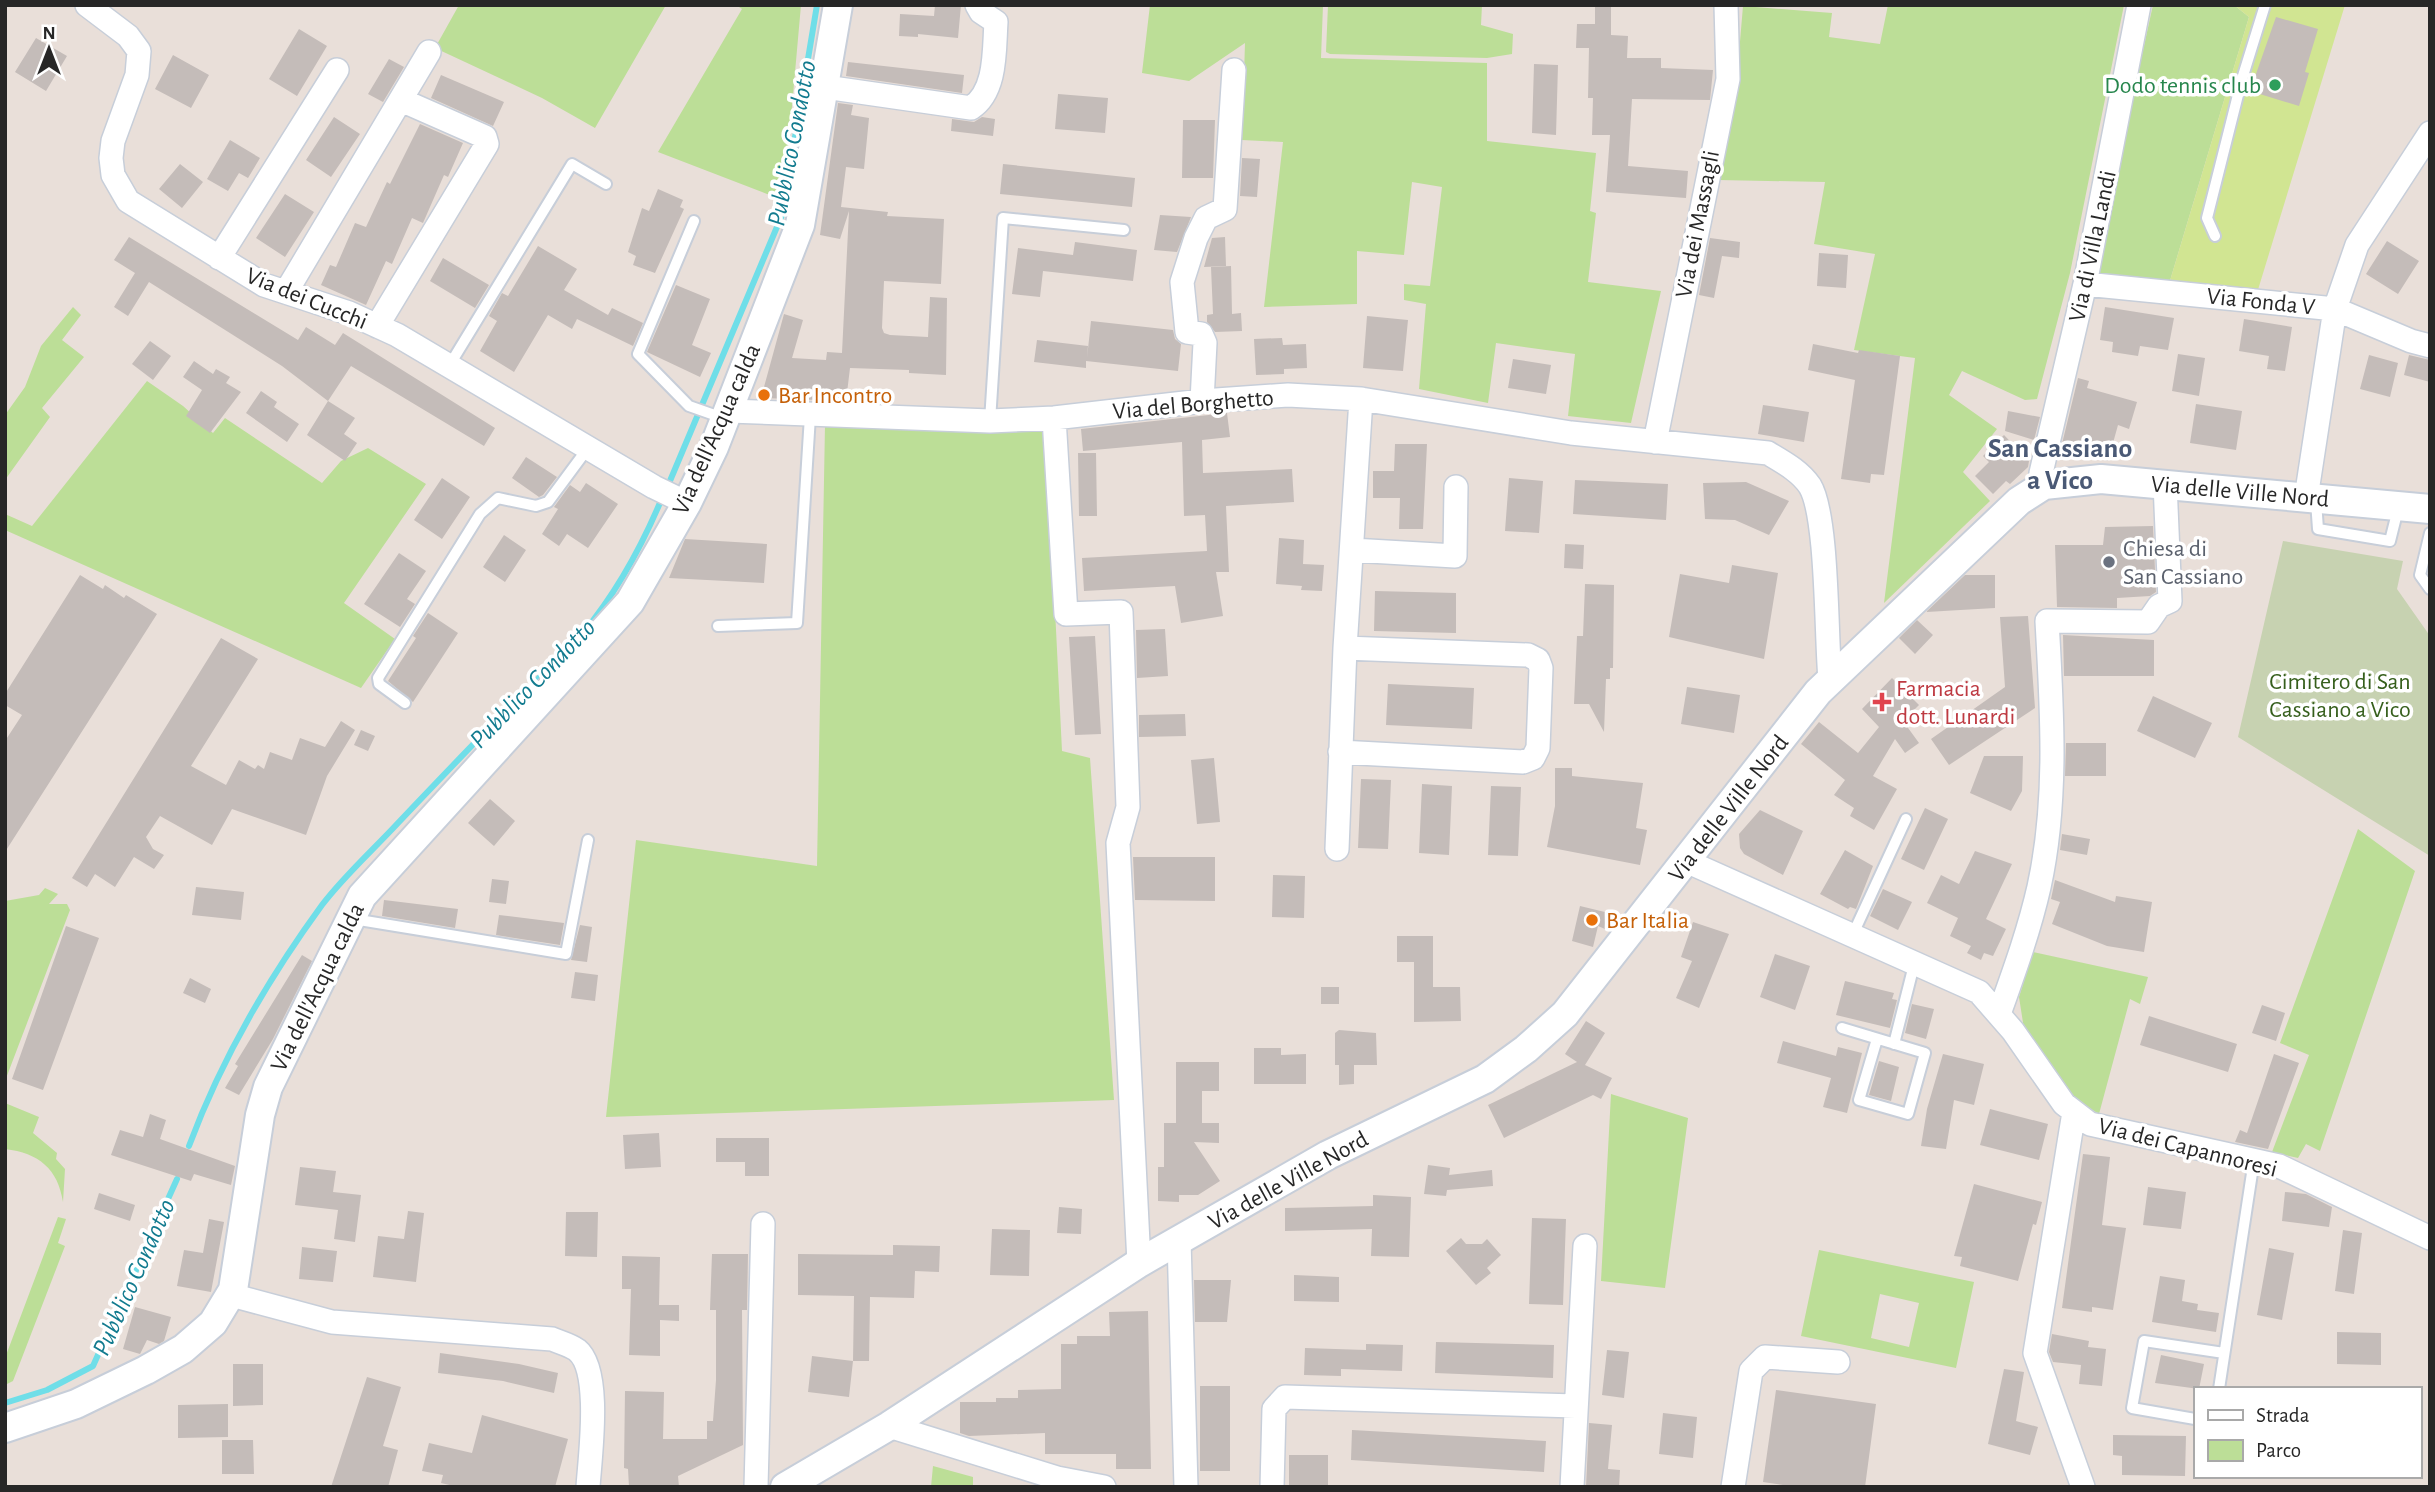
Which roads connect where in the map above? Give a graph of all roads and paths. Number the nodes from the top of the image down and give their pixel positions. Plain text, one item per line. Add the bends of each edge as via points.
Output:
1 (87, 5) edge
2 (838, 5) edge
3 (977, 5) edge
4 (1726, 5) edge
5 (2140, 5) edge
6 (2265, 5) edge
7 (429, 52) dead end
8 (337, 70) dead end
9 (1234, 70) dead end
10 (825, 87) junction
11 (401, 100) junction
12 (2430, 133) edge
13 (606, 184) dead end
14 (694, 220) dead end
15 (1124, 230) dead end
16 (2214, 236) dead end
17 (219, 258) junction
18 (2085, 284) junction
19 (286, 292) junction
20 (2335, 309) junction
21 (377, 326) junction
22 (2430, 346) edge
23 (449, 366) junction
24 (1361, 399) junction
25 (1202, 401) junction
26 (721, 414) junction
27 (810, 416) junction
28 (1054, 418) junction
29 (990, 421) junction
30 (1655, 442) junction
31 (588, 448) junction
32 (2165, 483) junction
33 (2044, 485) junction
34 (1457, 487) dead end
35 (2311, 498) junction
36 (687, 503) junction
37 (2430, 509) edge
38 (2430, 533) edge
39 (1352, 550) junction
40 (2430, 589) edge
41 (718, 625) dead end
42 (1345, 648) junction
43 (1830, 679) junction
44 (405, 703) dead end
45 (1340, 752) junction
46 (1906, 819) dead end
47 (588, 841) dead end
48 (1337, 849) dead end
49 (1686, 861) junction
50 (350, 919) junction
51 (1853, 934) junction
52 (1915, 961) junction
53 (1998, 1014) junction
54 (1842, 1028) dead end
55 (1877, 1039) junction
56 (1894, 1044) junction
57 (2074, 1112) junction
58 (2254, 1160) junction
59 (763, 1224) dead end
60 (2430, 1238) edge
61 (1179, 1240) junction
62 (1585, 1246) dead end
63 (1139, 1263) junction
64 (231, 1295) junction
65 (2224, 1353) junction
66 (1838, 1362) dead end
67 (2219, 1387) edge
68 (1576, 1405) junction
69 (2194, 1419) edge
70 (888, 1426) junction
71 (5, 1428) edge
72 (588, 1487) edge
73 (756, 1487) edge
74 (785, 1487) edge
75 (1104, 1487) edge
76 (1186, 1487) edge
77 (1272, 1487) edge
78 (1572, 1487) edge
79 (1733, 1487) edge
80 (2083, 1487) edge

1 - 17 street, Via dei Cucchi via 128,36 139,51 137,75 113,141 113,176 118,188 128,201
2 - 10 street, Via dell'Acqua calda
3 - 10 street via 996,22 992,78 971,108
4 - 30 street, Via dei Massagli via 1728,79
5 - 18 street, Via di Villa Landi
6 - 16 lane via 2207,218
7 - 11 street
8 - 17 street
9 - 25 street via 1225,209 1206,218 1182,282 1187,332 1201,334 1205,343
10 - 26 street, Via dell'Acqua calda via 800,225
11 - 19 street
11 - 21 street via 485,137 487,144
12 - 20 street via 2357,245
13 - 23 lane via 572,164
14 - 26 lane via 638,354 689,406
15 - 29 lane via 1003,218
17 - 19 street, Via dei Cucchi via 264,285
18 - 20 street, Via Fonda V
18 - 33 street, Via di Villa Landi via 2041,473
19 - 21 street, Via dei Cucchi
20 - 22 street, Via Fonda V
20 - 35 street
21 - 23 street, Via dei Cucchi
23 - 31 street, Via dei Cucchi
24 - 25 street, Via del Borghetto via 1288,395
24 - 30 street, Via del Borghetto
24 - 39 street
25 - 28 street, Via del Borghetto
26 - 27 street, Via del Borghetto
26 - 36 street, Via dell'Acqua calda
27 - 29 street, Via del Borghetto
27 - 41 lane via 797,623
28 - 29 street, Via del Borghetto
28 - 63 street via 1066,614 1121,612 1128,807 1118,855
30 - 43 street, Via del Borghetto via 1768,453 1790,466 1810,487 1820,523
31 - 36 street, Via dei Cucchi
31 - 44 lane via 548,502 536,506 498,498 480,514 378,678 379,684
32 - 33 street, Via delle Ville Nord via 2101,479
32 - 35 street, Via delle Ville Nord
32 - 53 street via 2170,601 2148,622 2047,621 2052,722 2049,818 2025,943
33 - 43 street, Via delle Ville Nord via 2019,501
34 - 39 street via 1455,556
35 - 37 street, Via delle Ville Nord
36 - 50 street, Via dell'Acqua calda via 630,602 430,818 362,896
38 - 40 lane via 2420,575
39 - 42 street
42 - 45 street
42 - 45 street via 1528,655 1538,660 1538,748 1533,758 1523,762
43 - 49 street, Via delle Ville Nord
45 - 48 street
46 - 51 lane
47 - 50 lane via 566,954
49 - 51 street, Via dei Capannoresi
49 - 61 street, Via delle Ville Nord via 1565,1014 1526,1049 1485,1079 1328,1155
50 - 64 street, Via dell'Acqua calda via 268,1087
51 - 52 street, Via dei Capannoresi
52 - 53 street, Via dei Capannoresi via 1979,992
52 - 56 lane
53 - 57 street, Via dei Capannoresi
54 - 55 lane
55 - 56 lane
55 - 56 lane via 1859,1100 1908,1114 1926,1053
57 - 58 street, Via dei Capannoresi via 2090,1124
57 - 80 street via 2035,1353
58 - 60 street, Via dei Capannoresi via 2279,1166
58 - 65 lane
59 - 73 street
61 - 63 street, Via delle Ville Nord
61 - 76 street
62 - 68 street
63 - 70 street, Via delle Ville Nord
64 - 71 street, Via dell'Acqua calda via 213,1323 183,1349 76,1404
64 - 72 street via 332,1322 552,1339 577,1350 586,1363 591,1394
65 - 67 lane
65 - 69 lane via 2144,1341 2132,1408
66 - 79 street via 1765,1357 1751,1371
68 - 77 street via 1285,1397 1274,1409
68 - 78 street
70 - 74 street, Via delle Ville Nord
70 - 75 street via 1057,1478

